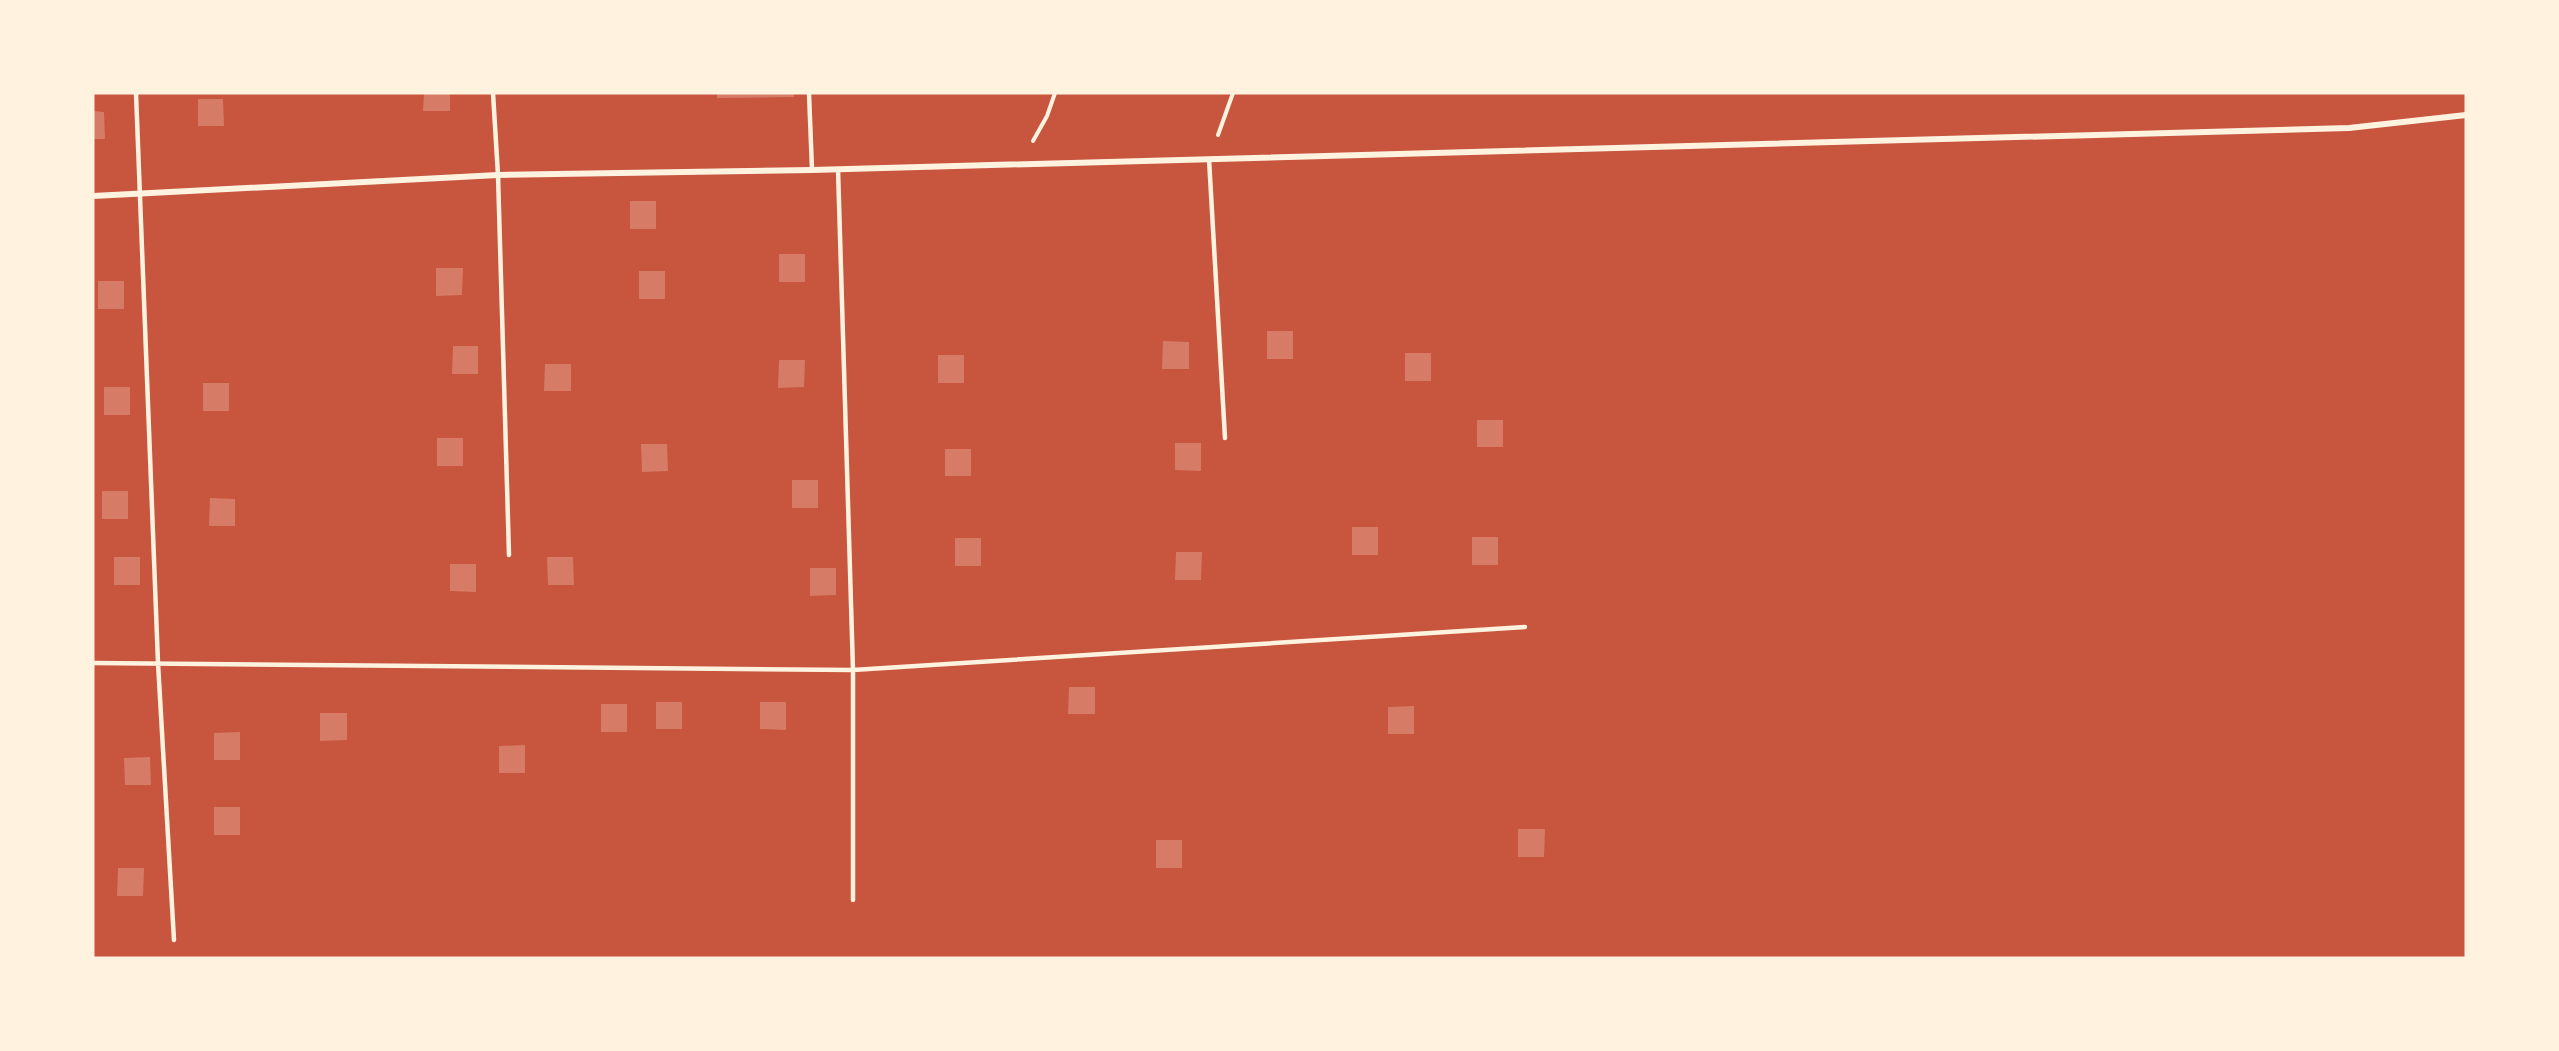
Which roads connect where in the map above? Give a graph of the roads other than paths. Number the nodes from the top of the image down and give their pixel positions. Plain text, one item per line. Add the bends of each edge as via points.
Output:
1 (136, 93) edge
2 (493, 93) edge
3 (809, 93) edge
4 (2466, 115) edge
5 (1209, 159) junction
6 (838, 169) junction
7 (812, 170) junction
8 (498, 175) junction
9 (141, 194) junction
10 (93, 196) edge
11 (1225, 438) dead end
12 (509, 555) dead end
13 (1525, 627) dead end
14 (93, 663) edge
15 (158, 663) junction
16 (853, 670) junction
17 (853, 900) dead end
18 (174, 940) dead end

1 - 9 lane
2 - 8 lane
3 - 7 lane
4 - 5 street via 2349,128
5 - 6 street
5 - 11 lane
6 - 7 street
6 - 16 lane
7 - 8 street
8 - 9 street
8 - 12 lane
9 - 10 street
9 - 15 lane
13 - 16 lane
14 - 15 lane
15 - 16 lane
15 - 18 lane
16 - 17 lane

